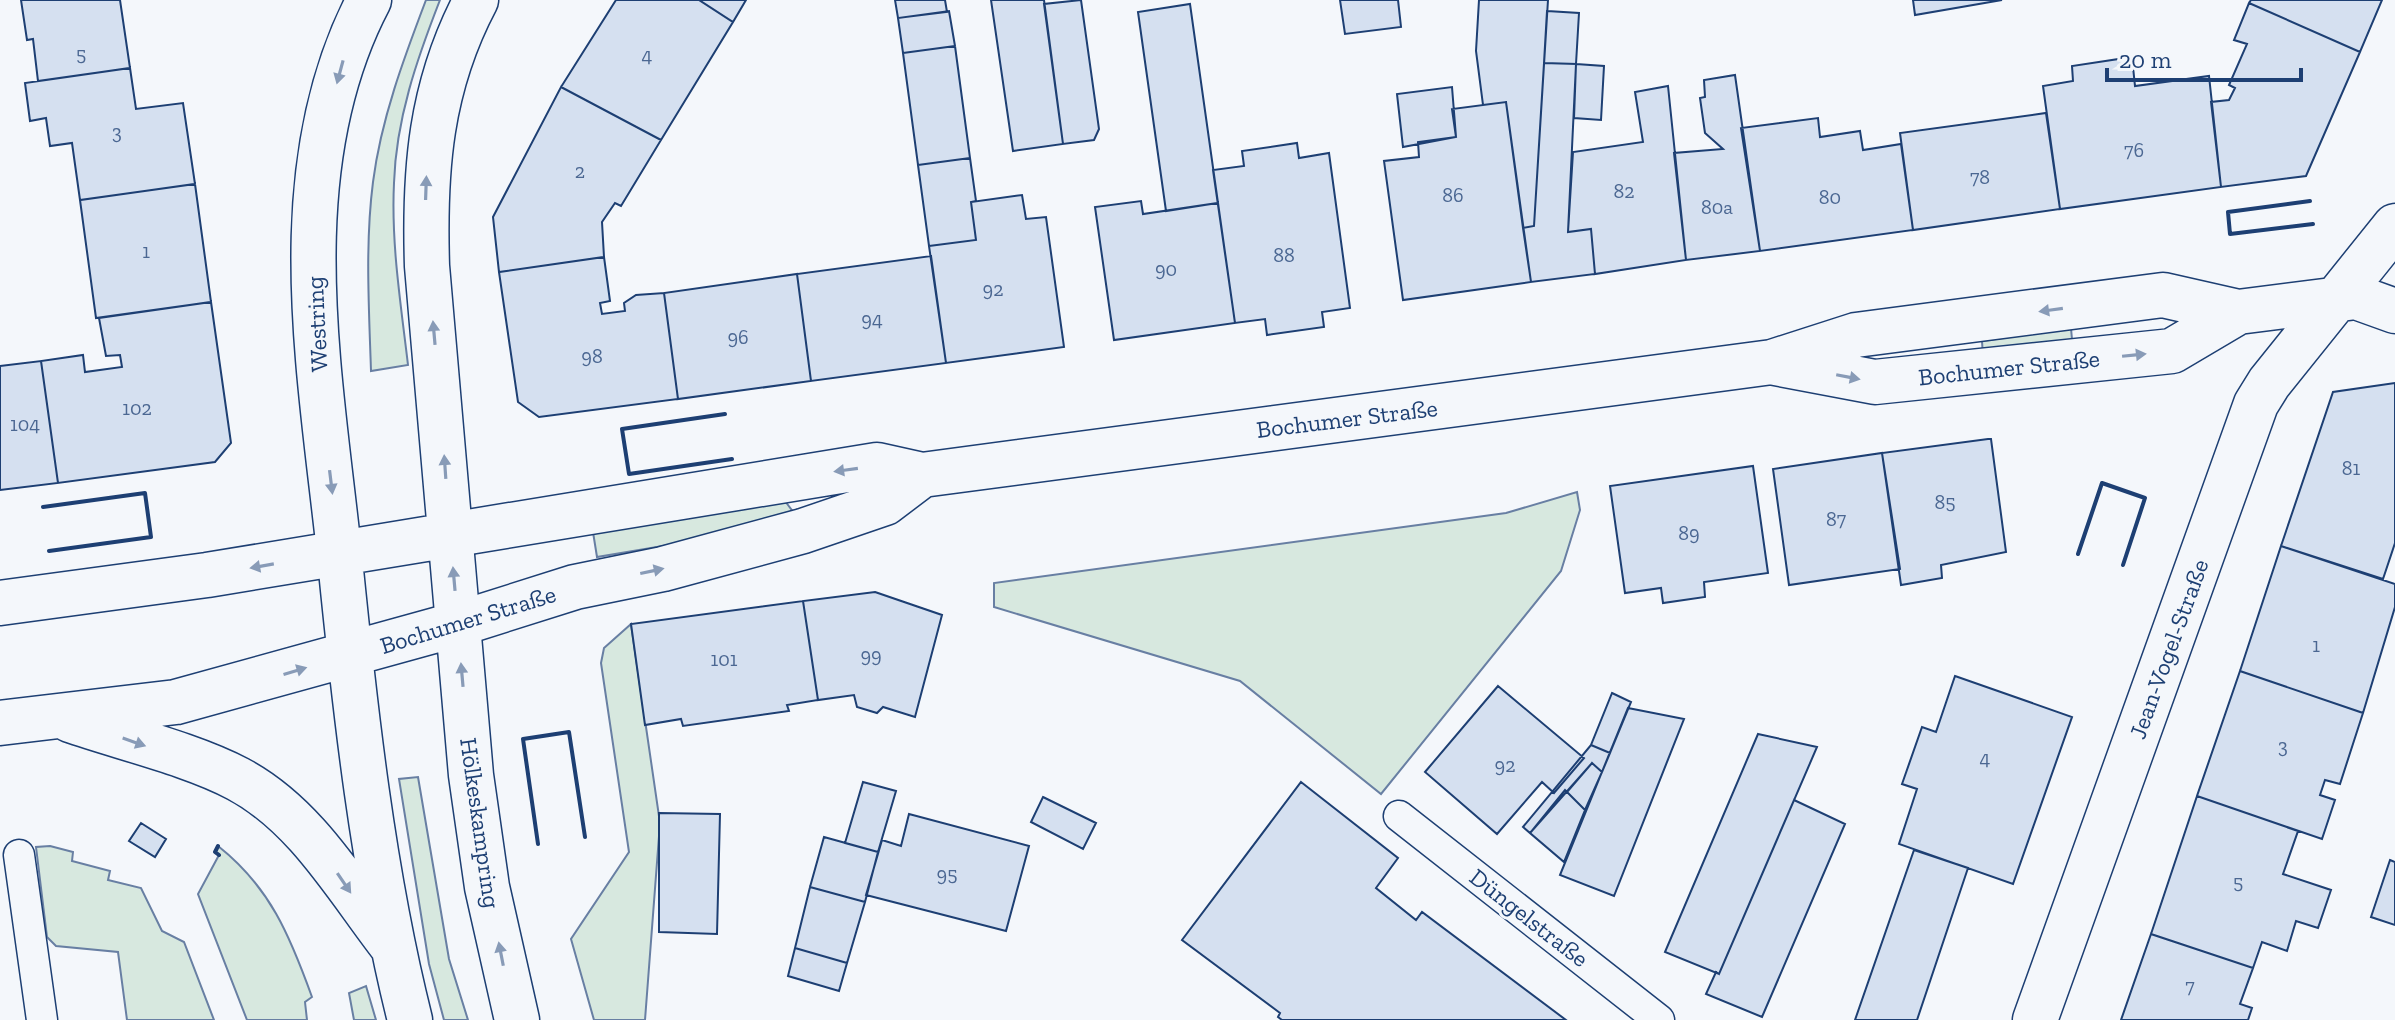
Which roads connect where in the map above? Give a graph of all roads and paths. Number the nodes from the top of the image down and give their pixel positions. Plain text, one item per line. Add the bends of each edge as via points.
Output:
1 (369, 0) edge
2 (476, 0) edge
3 (2395, 226) edge
4 (2395, 267) edge
5 (2363, 302) edge
6 (2238, 312) junction
7 (1772, 362) junction
8 (922, 475) junction
9 (450, 535) junction
10 (339, 552) junction
11 (0, 603) edge
12 (458, 624) junction
13 (350, 654) junction
14 (60, 717) junction
15 (0, 723) edge
16 (1399, 816) dead end
17 (19, 855) dead end
18 (393, 946) junction
19 (42, 1020) edge
20 (410, 1020) edge
21 (517, 1020) edge
22 (1659, 1020) edge
23 (2035, 1020) edge

1 -> 10 street, Westring via 346,50 332,99 314,255 317,359
9 -> 2 street via 425,187 445,74
3 - 5 street
4 - 5 street
5 - 6 street, Bochumer Straße
5 - 23 street, Jean-Vogel-Straße via 2269,383 2256,404
6 -> 7 street, Bochumer Straße via 2163,295 1856,335
7 -> 6 street, Bochumer Straße via 1875,382 2159,353 2172,351
7 - 8 street, Bochumer Straße
8 -> 9 street, Bochumer Straße via 877,465
12 -> 8 street, Bochumer Straße via 575,587 803,531 885,503
9 - 10 street, Bochumer Straße
12 -> 9 street
10 -> 11 street, Bochumer Straße
10 - 13 street, Westring
12 - 13 street, Bochumer Straße
21 -> 12 street, Hölkeskampring via 484,870
14 -> 13 street, Bochumer Straße via 176,702
13 - 18 street
14 - 15 street, Bochumer Straße
14 -> 18 street via 238,779 255,790 329,861
16 - 22 lane, Düngelstraße
17 - 19 lane
18 - 20 street

